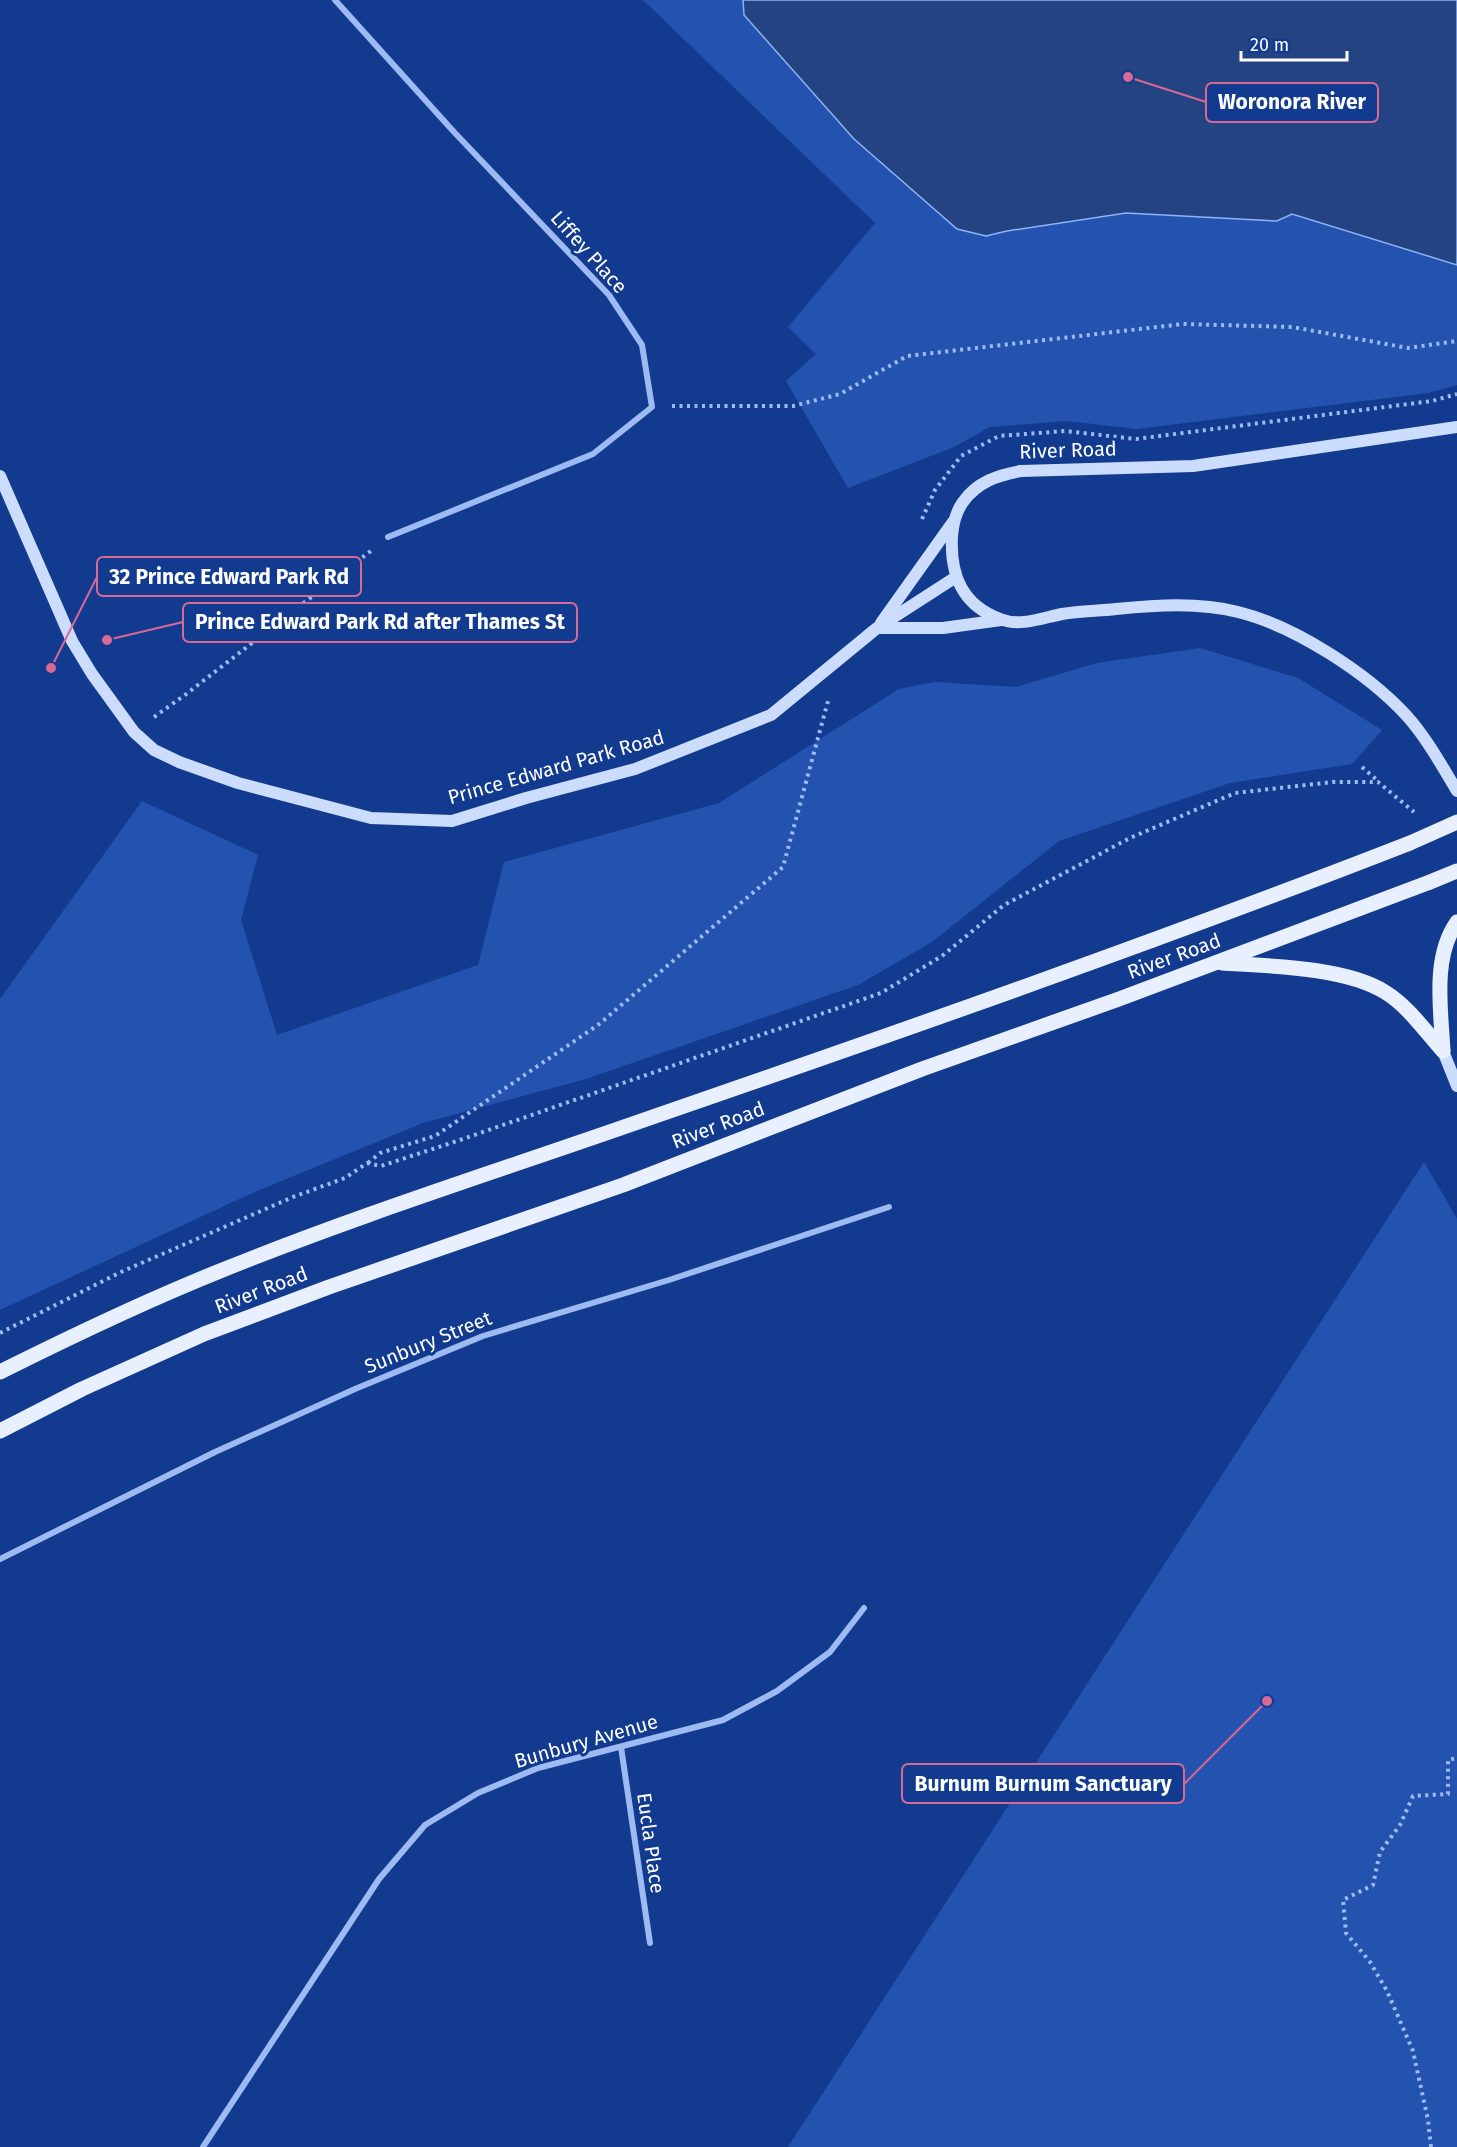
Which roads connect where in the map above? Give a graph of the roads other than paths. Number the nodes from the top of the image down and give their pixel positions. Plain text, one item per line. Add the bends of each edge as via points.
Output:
1 (335, 0) edge
2 (1457, 428) edge
3 (0, 476) edge
4 (953, 521) junction
5 (388, 537) road end
6 (956, 577) junction
7 (1001, 620) junction
8 (877, 628) junction
9 (1457, 790) edge
10 (1457, 822) edge
11 (1457, 871) edge
12 (1456, 924) edge
13 (1217, 962) junction
14 (1443, 1051) junction
15 (1457, 1086) edge
16 (889, 1207) dead end
17 (0, 1372) edge
18 (0, 1431) edge
19 (0, 1559) edge
20 (864, 1608) dead end
21 (621, 1747) junction
22 (650, 1944) dead end
23 (203, 2147) edge

1 - 5 street, Liffey Place via 609,295 642,345 652,406 593,454
2 - 4 street, River Road via 1193,466 999,475 981,484 963,502
3 - 8 street, Prince Edward Park Road via 72,641 134,732 154,750 179,762 238,783 371,818 452,820 635,769 771,715
4 - 6 street, River Road via 951,553
4 - 8 street
6 - 7 street, River Road via 977,608
6 - 8 street, Prince Edward Park Road
7 - 8 street via 943,628
7 - 9 street, River Road via 1034,621 1063,614 1177,605 1238,612 1284,628 1362,674 1407,716
10 - 17 main road, River Road, bridge via 1238,910 221,1270 92,1326
11 - 13 main road, River Road, bridge
12 - 14 main road via 1443,953
13 - 14 main road via 1288,968 1361,981 1385,992
13 - 18 main road, River Road via 922,1069 623,1185 204,1334
14 - 15 street
16 - 19 street, Sunbury Street via 483,1336 215,1452
20 - 21 street, Bunbury Avenue via 830,1652 777,1691 723,1720
21 - 22 street, Eucla Place
21 - 23 street, Bunbury Avenue via 538,1767 478,1793 425,1825 379,1879

